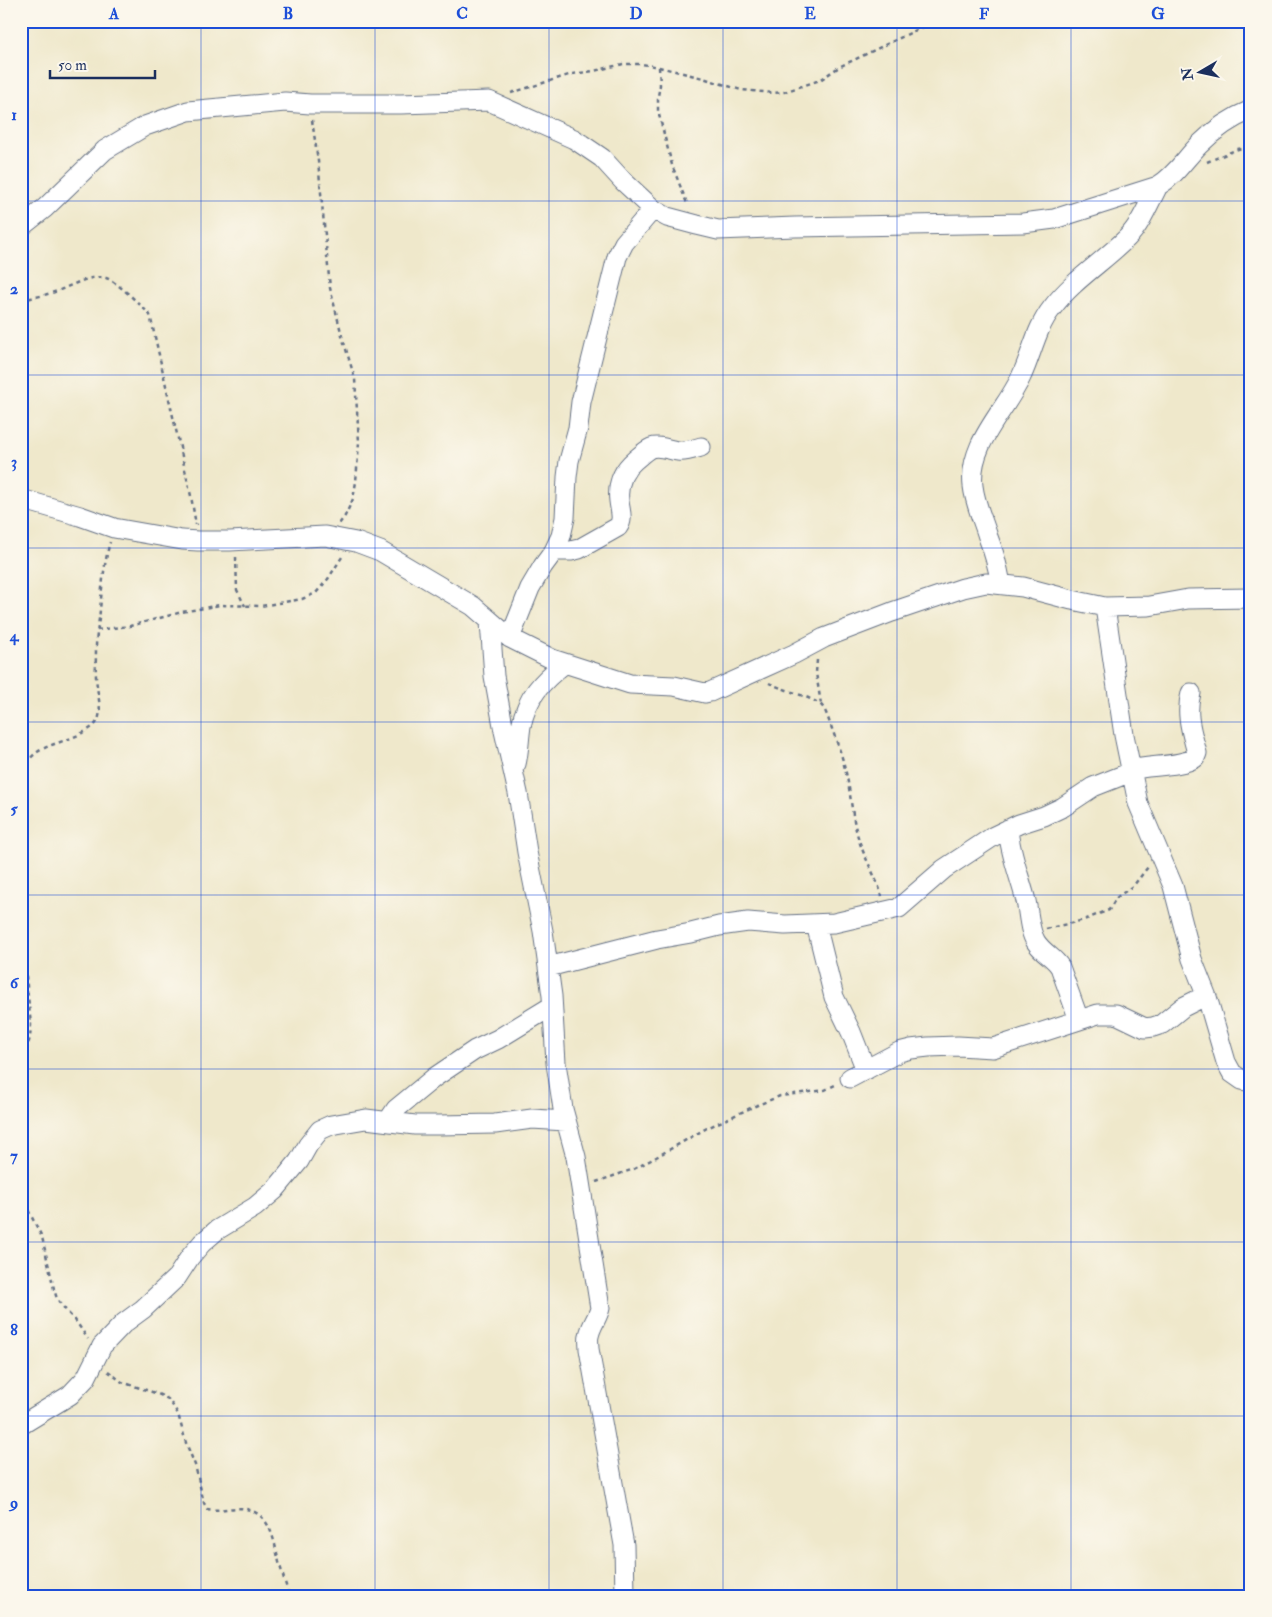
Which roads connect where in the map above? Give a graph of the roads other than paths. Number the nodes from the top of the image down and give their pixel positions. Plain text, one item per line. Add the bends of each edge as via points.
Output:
1 (1251, 110) edge
2 (1158, 186) junction
3 (653, 209) junction
4 (21, 227) edge
5 (701, 447) dead end
6 (21, 499) edge
7 (554, 551) junction
8 (1001, 584) junction
9 (1251, 598) edge
10 (1105, 607) junction
11 (490, 622) junction
12 (510, 638) junction
13 (564, 664) junction
14 (1191, 693) dead end
15 (1131, 771) junction
16 (514, 776) junction
17 (1008, 830) junction
18 (816, 924) junction
19 (548, 967) junction
20 (1207, 997) junction
21 (552, 1006) junction
22 (1079, 1020) junction
23 (1251, 1082) edge
24 (388, 1121) junction
25 (566, 1121) junction
26 (21, 1424) edge
27 (626, 1596) edge

1 - 2 street via 1228,121
2 - 3 street via 1054,219 1022,224 718,230 667,217
2 - 8 street via 1128,237 1076,281 1044,319 1015,389 995,417 976,457 972,485
3 - 4 street via 602,158 574,139 489,100 401,104 285,102 188,111 144,126 105,150
3 - 7 street via 624,243 617,257 568,469 565,518
5 - 7 street via 686,451 661,447 647,450 630,465 621,479 622,517 618,528 579,549
6 - 11 street via 114,528 198,541 325,536 356,542 380,551 448,591 473,606
7 - 12 street via 530,588
8 - 10 street
8 - 13 street via 986,583 963,588 892,612 824,638 705,693 674,686 630,684
9 - 10 street via 1188,599 1149,606
10 - 15 street
11 - 12 street
11 - 16 street via 494,676
12 - 13 street
13 - 16 street via 538,686 526,710
14 - 15 street via 1189,722 1197,754 1195,758
15 - 17 street via 1093,788 1063,807
15 - 20 street via 1138,803 1173,886 1192,959
16 - 19 street
17 - 18 street via 961,857 899,908
17 - 22 street via 1010,850 1035,941 1057,961
18 - 19 street via 748,922 719,926
18 - 22 street via 834,996 851,1032 858,1074 898,1052 948,1046 993,1048
19 - 21 street
20 - 22 street via 1183,1007 1153,1027 1145,1028 1116,1014 1098,1014
20 - 23 street via 1226,1062 1232,1073
21 - 24 street via 435,1077 396,1109
21 - 25 street via 556,1063
24 - 25 street via 439,1125 495,1124 532,1119
24 - 26 street via 366,1119 320,1130 275,1190 202,1243 177,1277 102,1346 86,1378 70,1395
25 - 27 street via 576,1157 600,1308 589,1336 589,1348 624,1545

